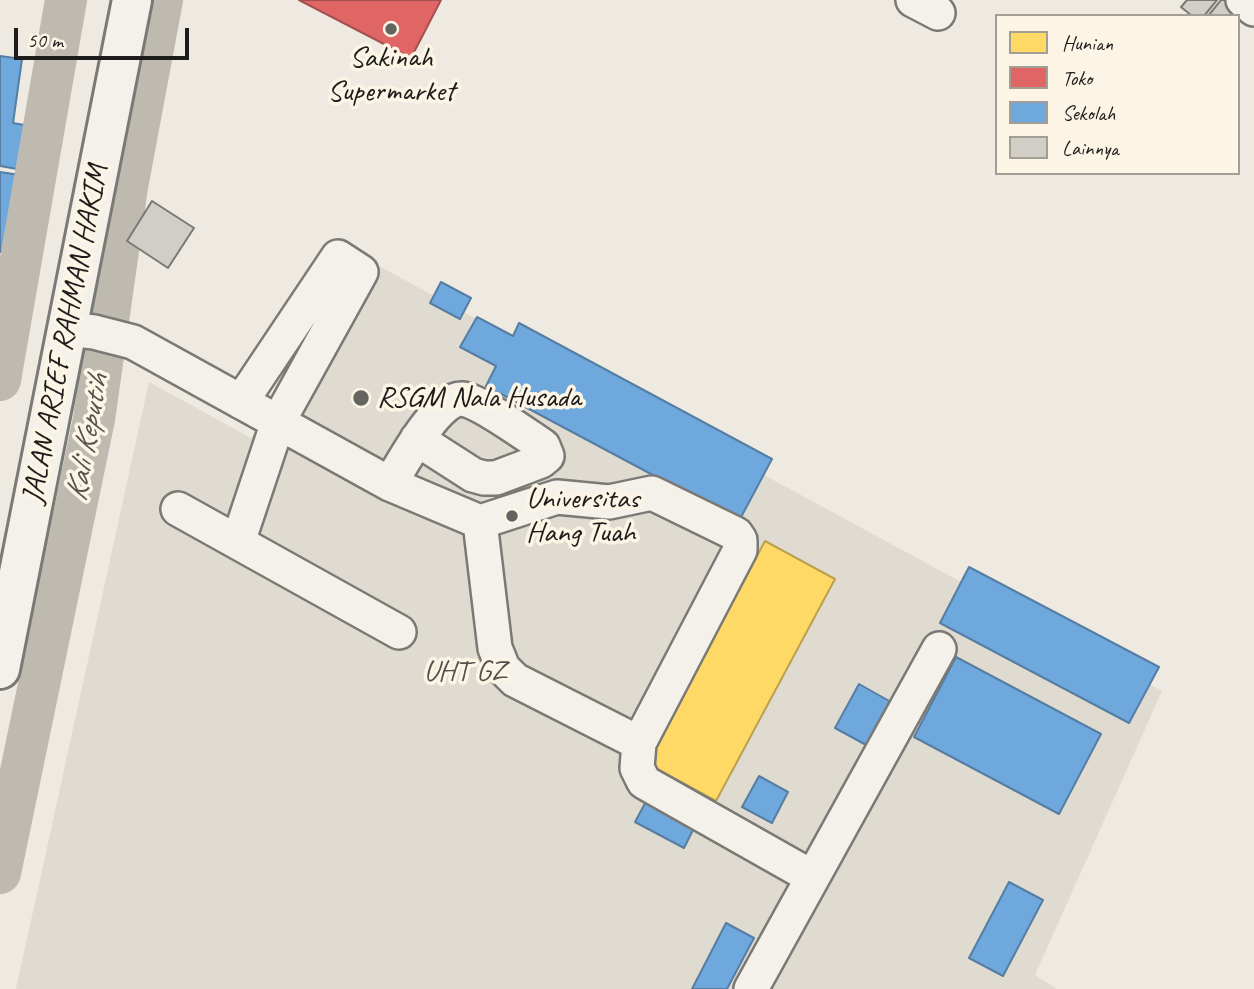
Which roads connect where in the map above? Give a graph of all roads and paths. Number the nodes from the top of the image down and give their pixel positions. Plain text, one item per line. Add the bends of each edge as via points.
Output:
1 (132, 0) edge
2 (1243, 0) edge
3 (1254, 9) edge
4 (95, 333) junction
5 (241, 402) junction
6 (278, 422) junction
7 (417, 439) dead end
8 (390, 484) junction
9 (178, 509) dead end
10 (480, 522) junction
11 (238, 542) junction
12 (399, 632) dead end
13 (939, 649) dead end
14 (0, 669) edge
15 (639, 743) junction
16 (812, 877) junction
17 (751, 989) edge

1 - 4 main road, JALAN ARIEF RAHMAN HAKIM
2 - 3 street
4 - 5 street via 178,365
4 - 14 main road, JALAN ARIEF RAHMAN HAKIM
5 - 6 street
5 - 6 street via 338,257 361,272
6 - 8 street
6 - 11 street
7 - 8 street
8 - 10 street
9 - 11 street
10 - 15 street via 495,648 503,668 515,680
10 - 15 street via 557,497 609,502 652,493 739,537 740,550
11 - 12 street
13 - 16 street
15 - 16 street via 637,768 644,782
16 - 17 street

